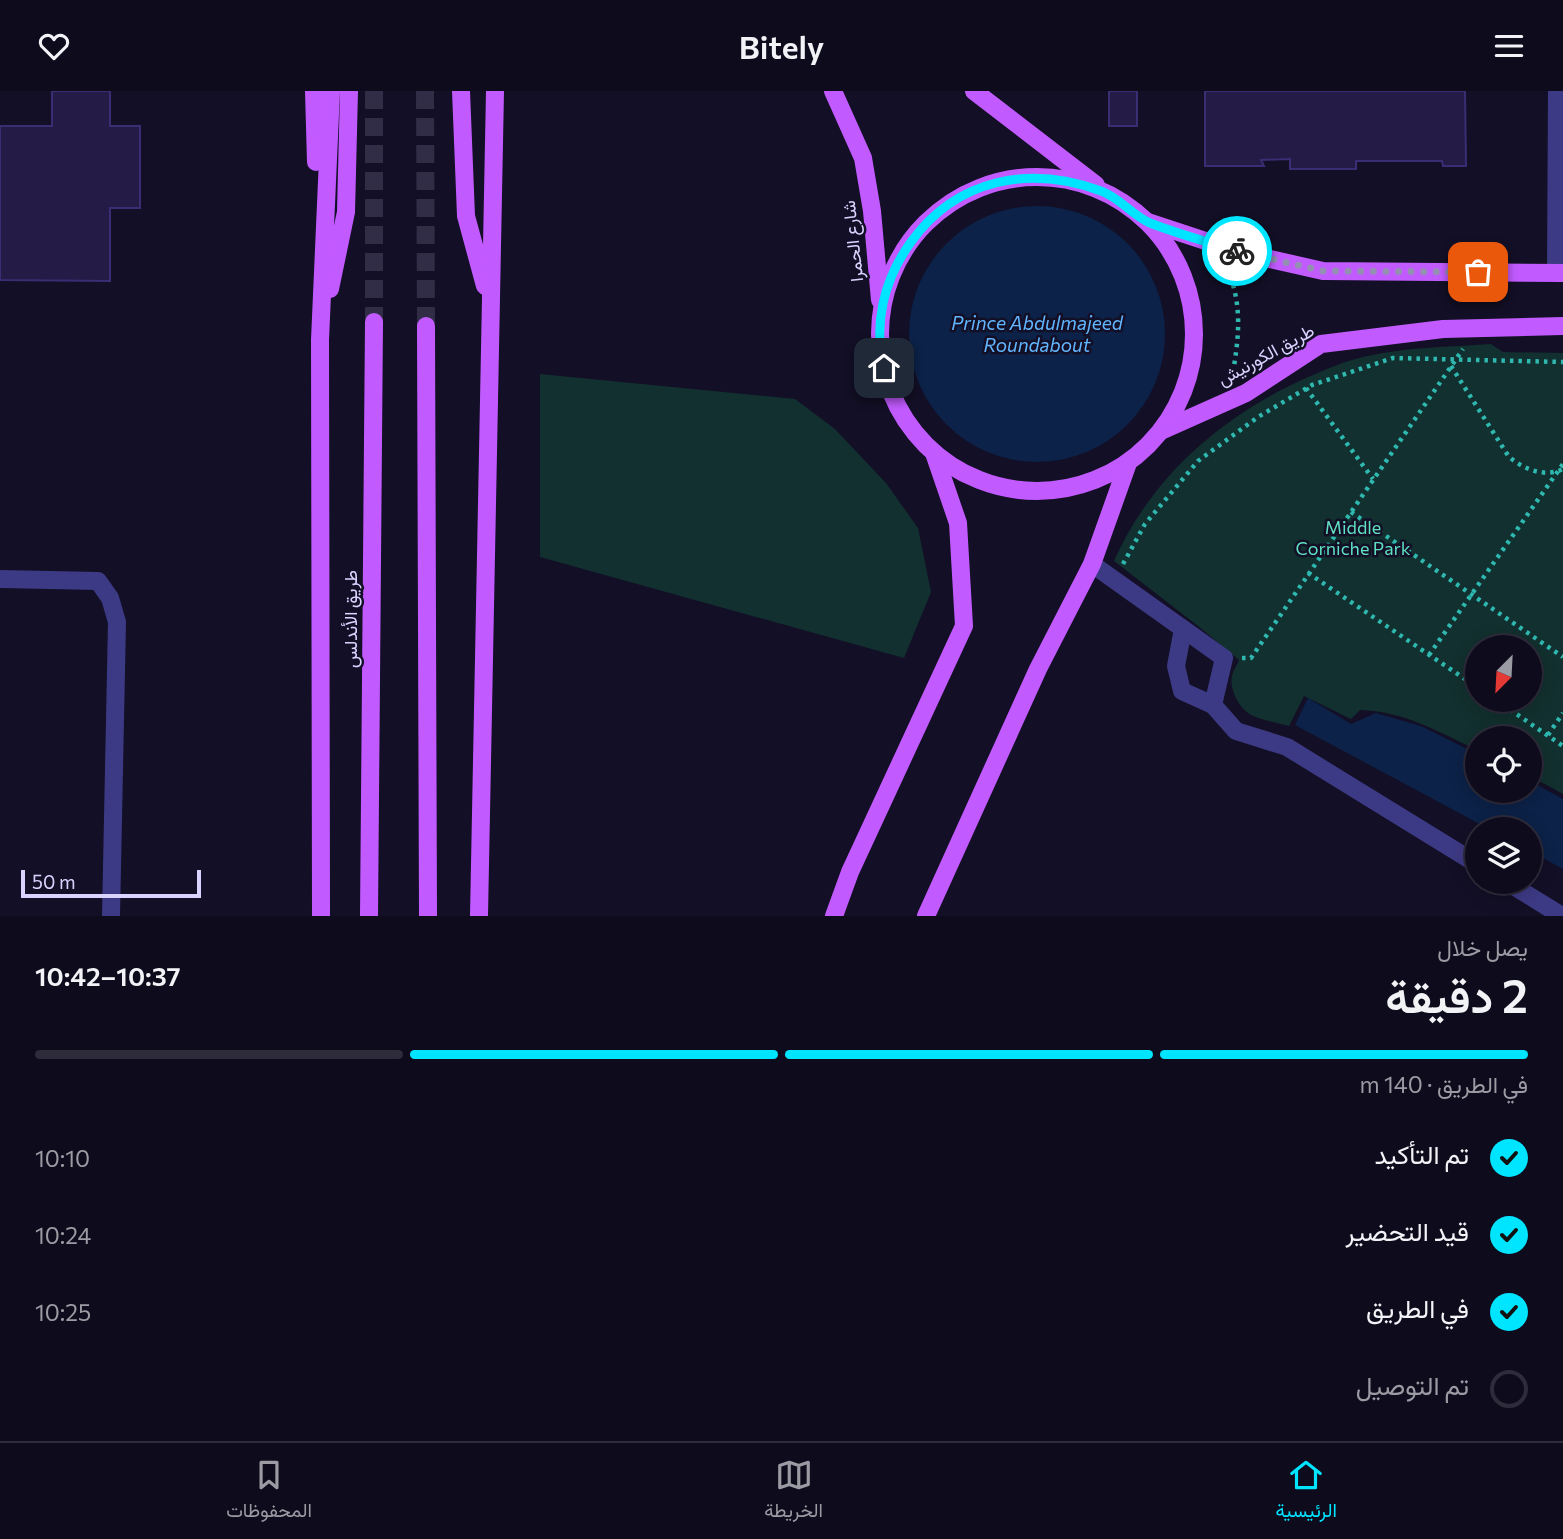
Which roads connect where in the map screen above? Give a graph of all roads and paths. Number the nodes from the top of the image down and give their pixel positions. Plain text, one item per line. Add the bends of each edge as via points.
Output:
1 (314, 91) edge
2 (331, 91) edge
3 (349, 91) edge
4 (460, 91) edge
5 (495, 91) edge
6 (833, 91) edge
7 (974, 91) edge
8 (1557, 91) edge
9 (1104, 192) junction
10 (1148, 222) junction
11 (1239, 252) junction
12 (1559, 272) edge
13 (491, 306) junction
14 (881, 309) junction
15 (374, 322) tunnel mouth
16 (426, 326) tunnel mouth
17 (1563, 326) edge
18 (1478, 328) junction
19 (320, 340) junction
20 (1455, 360) junction
21 (1563, 362) edge
22 (1451, 366) junction
23 (1306, 388) junction
24 (1242, 395) junction
25 (1163, 430) junction
26 (934, 453) junction
27 (1128, 463) junction
28 (1563, 464) edge
29 (1560, 471) edge
30 (1373, 479) junction
31 (1350, 512) junction
32 (1092, 563) junction
33 (1308, 573) junction
34 (0, 579) edge
35 (1114, 580) junction
36 (1471, 594) junction
37 (1183, 629) junction
38 (1429, 655) junction
39 (1563, 657) edge
40 (1224, 658) junction
41 (1465, 679) edge
42 (1213, 705) junction
43 (1514, 712) edge
44 (1563, 713) edge
45 (1548, 735) junction
46 (1563, 746) edge
47 (1465, 857) edge
48 (1526, 894) edge
49 (111, 916) edge
50 (321, 916) edge
51 (369, 916) edge
52 (428, 916) edge
53 (479, 916) edge
54 (834, 916) edge
55 (926, 916) edge
56 (1562, 916) edge

1 - 19 main road
2 - 19 main road
3 - 19 main road via 346,212
4 - 13 main road via 466,216
5 - 13 main road
6 - 14 main road, شارع الحمرا via 863,157
7 - 9 main road
8 - 12 street
9 - 10 main road
9 - 14 main road via 1045,178 1009,179 963,194 924,223 896,262
10 - 11 main road
10 - 25 main road via 1175,258 1191,301 1195,346 1185,391
11 - 12 main road via 1323,271
11 - 24 path via 1229,273 1240,333 1233,372
13 - 53 main road
14 - 26 main road via 879,349 889,388 907,423
15 - 51 main road, طريق الأندلس
16 - 52 main road
17 - 18 main road, طريق الكورنيش
18 - 20 path
18 - 24 main road, طريق الكورنيش via 1321,344
19 - 50 main road
20 - 21 path
20 - 22 path
20 - 23 path via 1393,358
22 - 29 path via 1509,457 1528,469 1548,474
22 - 30 path
23 - 30 path
23 - 35 path via 1198,461 1145,524
24 - 25 main road, طريق الكورنيش
25 - 27 main road
26 - 27 main road via 963,473 1030,491 1064,489 1097,480
26 - 54 main road via 958,523 964,625
27 - 32 main road
28 - 29 path
29 - 36 path
30 - 31 path
31 - 33 path
31 - 36 path
32 - 35 street
32 - 55 main road via 1038,669
33 - 38 path
33 - 40 path via 1251,658
34 - 49 street via 98,581 110,598 117,622
35 - 37 street
36 - 38 path
36 - 39 path
37 - 40 street
37 - 42 street via 1175,666 1182,691
38 - 41 path
40 - 42 street
42 - 47 street via 1237,731 1287,747
43 - 45 path
44 - 45 path
45 - 46 path
48 - 56 street

